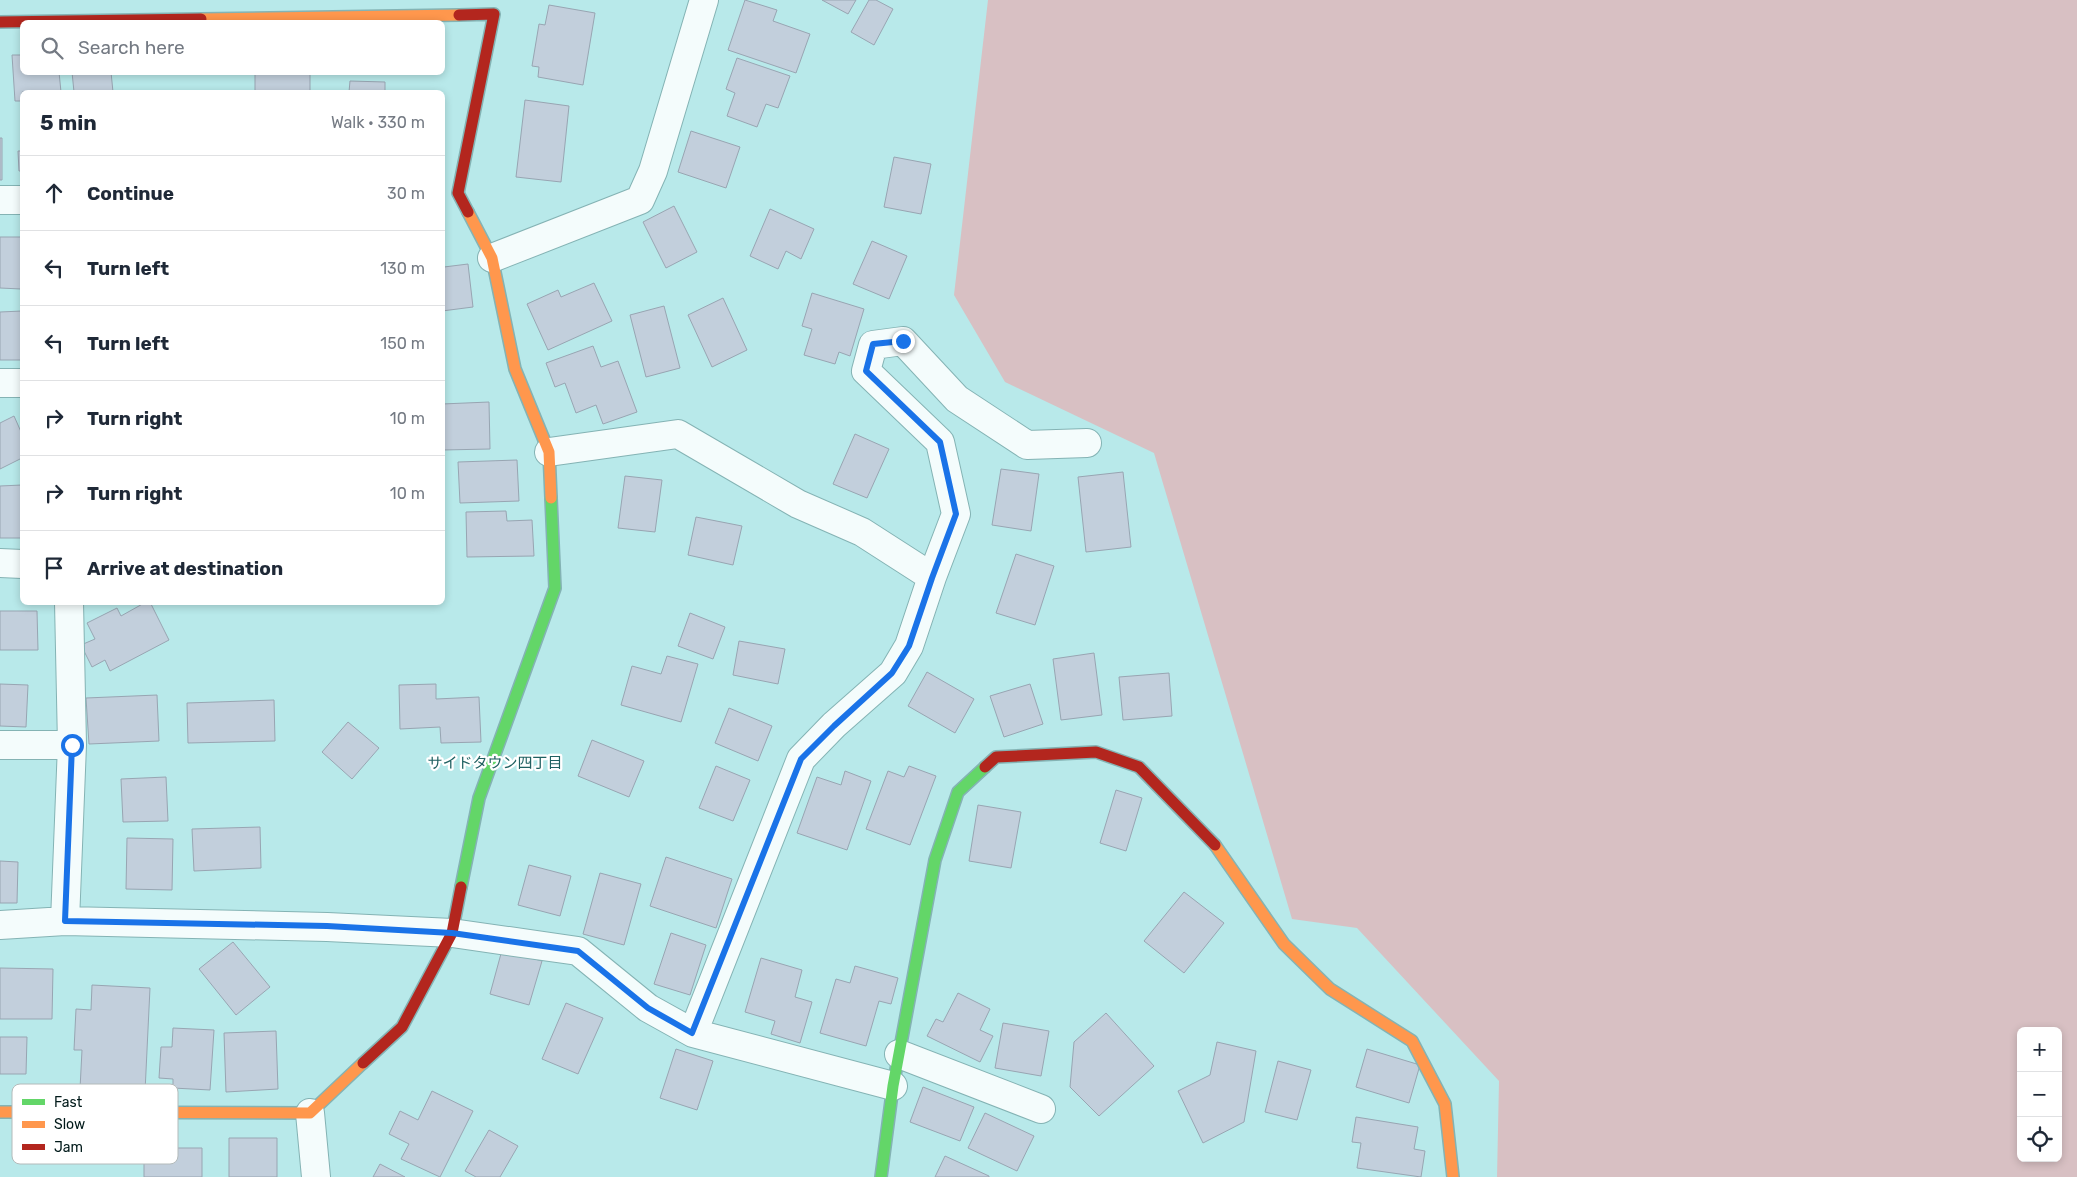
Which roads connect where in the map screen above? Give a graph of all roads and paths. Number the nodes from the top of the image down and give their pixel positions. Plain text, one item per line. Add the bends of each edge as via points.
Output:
1 (704, 0) edge
2 (495, 7) edge
3 (66, 20) edge
4 (20, 21) edge
5 (0, 22) edge
6 (450, 193) edge
7 (0, 200) edge
8 (20, 200) edge
9 (492, 258) junction
10 (0, 383) edge
11 (20, 383) edge
12 (1087, 443) dead end
13 (549, 452) junction
14 (0, 563) edge
15 (20, 564) edge
16 (932, 578) junction
17 (69, 605) edge
18 (0, 745) edge
19 (72, 745) junction
20 (65, 921) junction
21 (0, 925) edge
22 (452, 933) junction
23 (692, 1033) junction
24 (899, 1054) junction
25 (893, 1086) junction
26 (1042, 1109) dead end
27 (178, 1113) edge
28 (310, 1113) junction
29 (316, 1177) edge
30 (881, 1177) edge
31 (1453, 1177) edge

1 - 9 street via 653,171 640,200
2 - 3 street
2 - 6 street
4 - 5 street
6 - 9 street
7 - 8 street
9 - 13 street via 515,369
10 - 11 street
12 - 16 street via 1027,445 958,399 903,341 873,344 866,371 940,442 956,514
13 - 16 street via 678,434 798,504 862,532
13 - 22 street via 555,588 479,798
14 - 15 street
16 - 23 street via 909,646 892,673 801,759
17 - 19 street
18 - 19 street
19 - 20 street
20 - 21 street
20 - 22 street via 327,926
22 - 23 street via 578,951 648,1008
22 - 28 street via 402,1027
23 - 25 street
24 - 25 street
24 - 26 street
24 - 31 street via 936,860 958,792 996,757 1096,752 1139,767 1217,847 1284,944 1330,989 1412,1041 1445,1104
25 - 30 street
27 - 28 street
28 - 29 street

